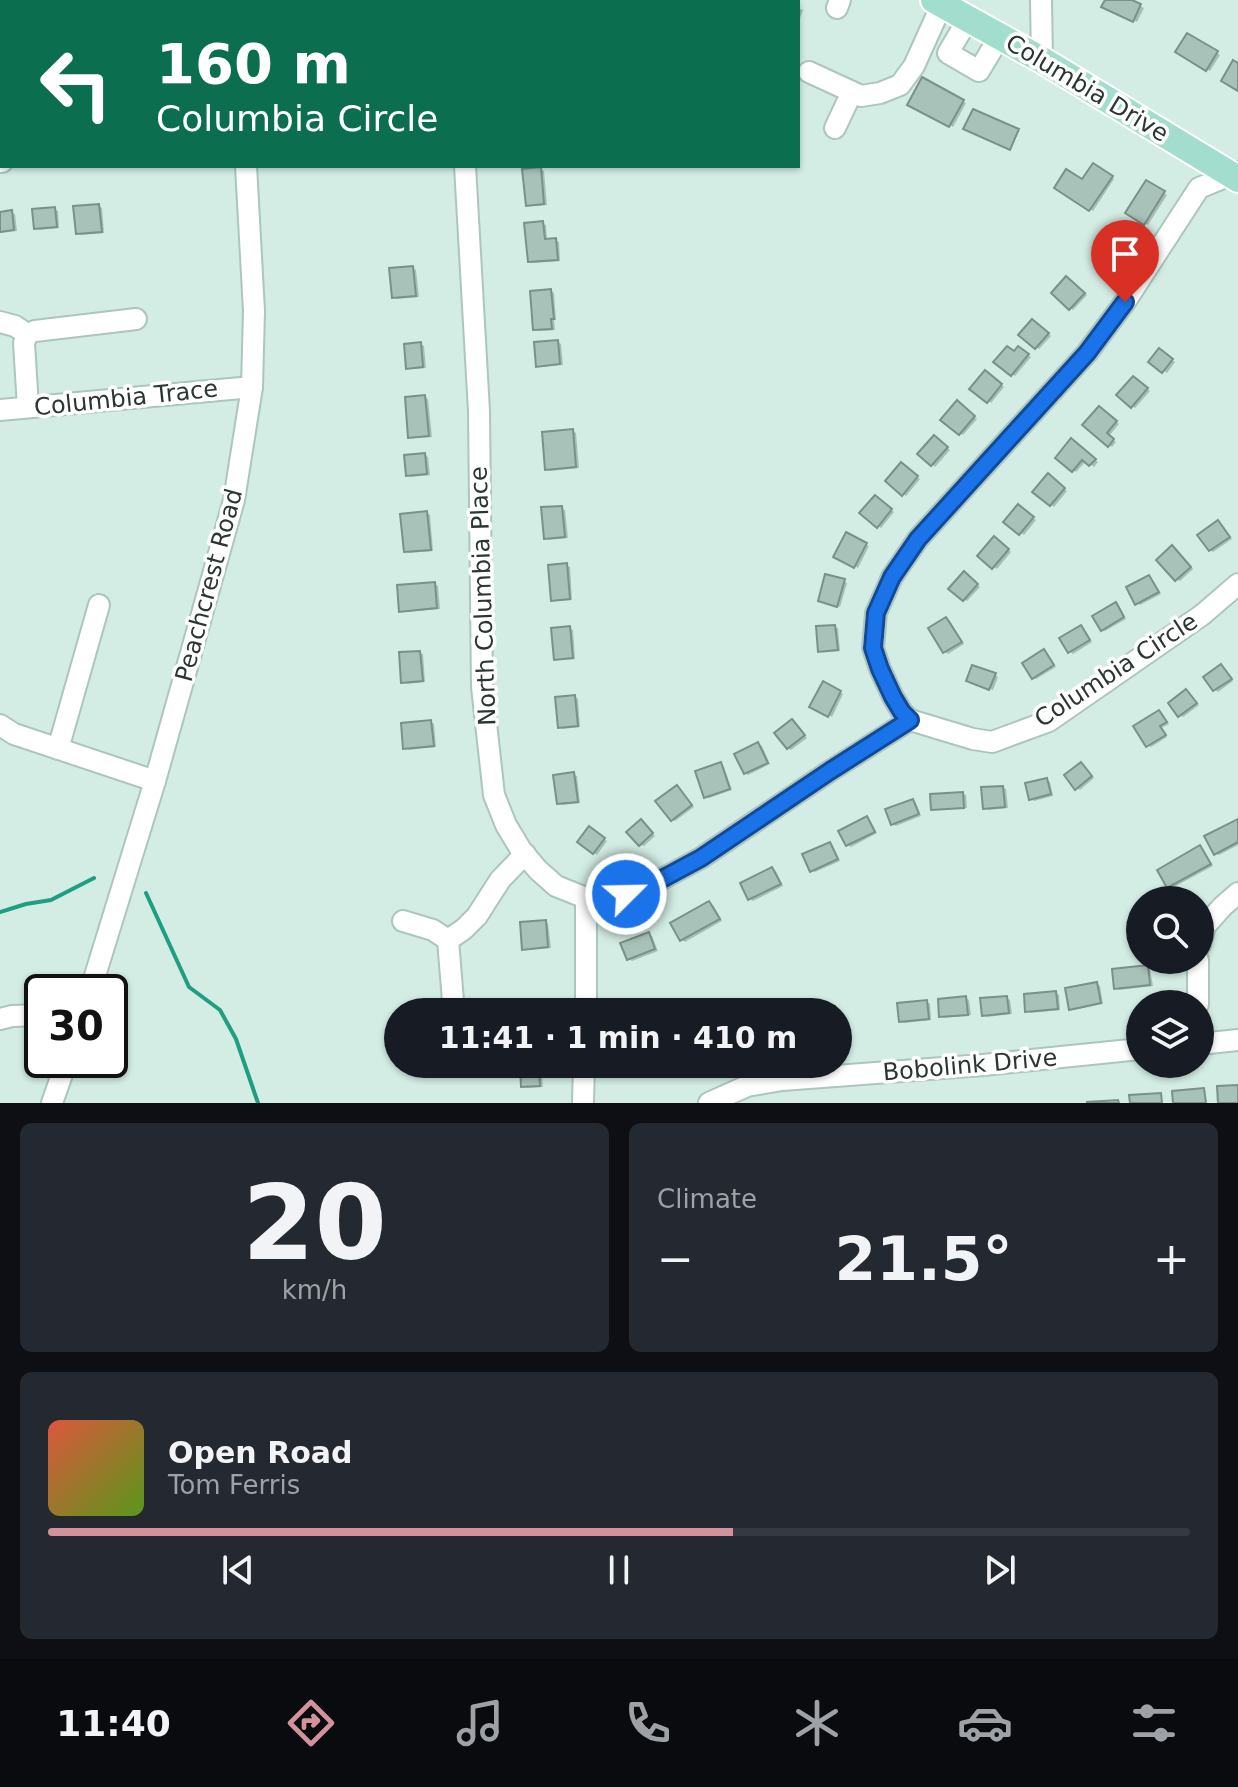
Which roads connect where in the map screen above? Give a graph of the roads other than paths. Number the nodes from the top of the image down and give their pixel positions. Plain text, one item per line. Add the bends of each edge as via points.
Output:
1 (1041, 0) edge
2 (938, 2) edge
3 (968, 19) junction
4 (1000, 36) junction
5 (1042, 60) junction
6 (809, 72) dead end
7 (852, 92) junction
8 (835, 128) dead end
9 (246, 168) edge
10 (465, 168) edge
11 (1236, 175) edge
12 (136, 319) dead end
13 (0, 322) edge
14 (27, 334) junction
15 (252, 387) junction
16 (28, 407) junction
17 (0, 410) edge
18 (1238, 584) edge
19 (99, 605) dead end
20 (910, 720) junction
21 (0, 725) edge
22 (58, 749) junction
23 (155, 781) junction
24 (525, 854) junction
25 (1238, 893) edge
26 (586, 898) junction
27 (1214, 916) edge
28 (403, 921) dead end
29 (448, 940) junction
30 (96, 974) edge
31 (453, 998) edge
32 (586, 998) edge
33 (24, 1016) edge
34 (0, 1019) edge
35 (1238, 1040) edge
36 (1214, 1043) edge
37 (1126, 1050) edge
38 (61, 1078) edge
39 (584, 1078) edge
40 (52, 1103) edge
41 (583, 1103) edge
42 (709, 1103) edge

1 - 5 street
2 - 3 main road, Columbia Drive
2 - 7 street via 914,66 900,85 861,96
3 - 4 main road, Columbia Drive
3 - 4 street via 948,53 979,71
4 - 5 main road, Columbia Drive
5 - 11 main road, Columbia Drive
6 - 7 street
7 - 8 street
9 - 15 street, Peachcrest Road via 254,311
10 - 24 street, North Columbia Place via 479,411 482,687 494,795
11 - 20 street via 1199,188 1087,353 918,539 892,577 876,613 873,648 893,697
12 - 14 street
13 - 14 street
14 - 16 street
15 - 16 street, Columbia Trace
15 - 23 street, Peachcrest Road via 234,500
16 - 17 street, Columbia Trace
18 - 20 street, Columbia Circle via 1049,721 992,742
19 - 22 street
20 - 26 street via 701,858 626,894 601,901
21 - 22 street
22 - 23 street
23 - 30 street, Peachcrest Road
24 - 26 street, North Columbia Place via 556,886
24 - 29 street via 477,916
25 - 27 street
26 - 32 street
28 - 29 street
29 - 31 street
33 - 34 street
35 - 36 street
37 - 42 street, Bobolink Drive via 782,1080 747,1086
38 - 40 street
39 - 41 street

